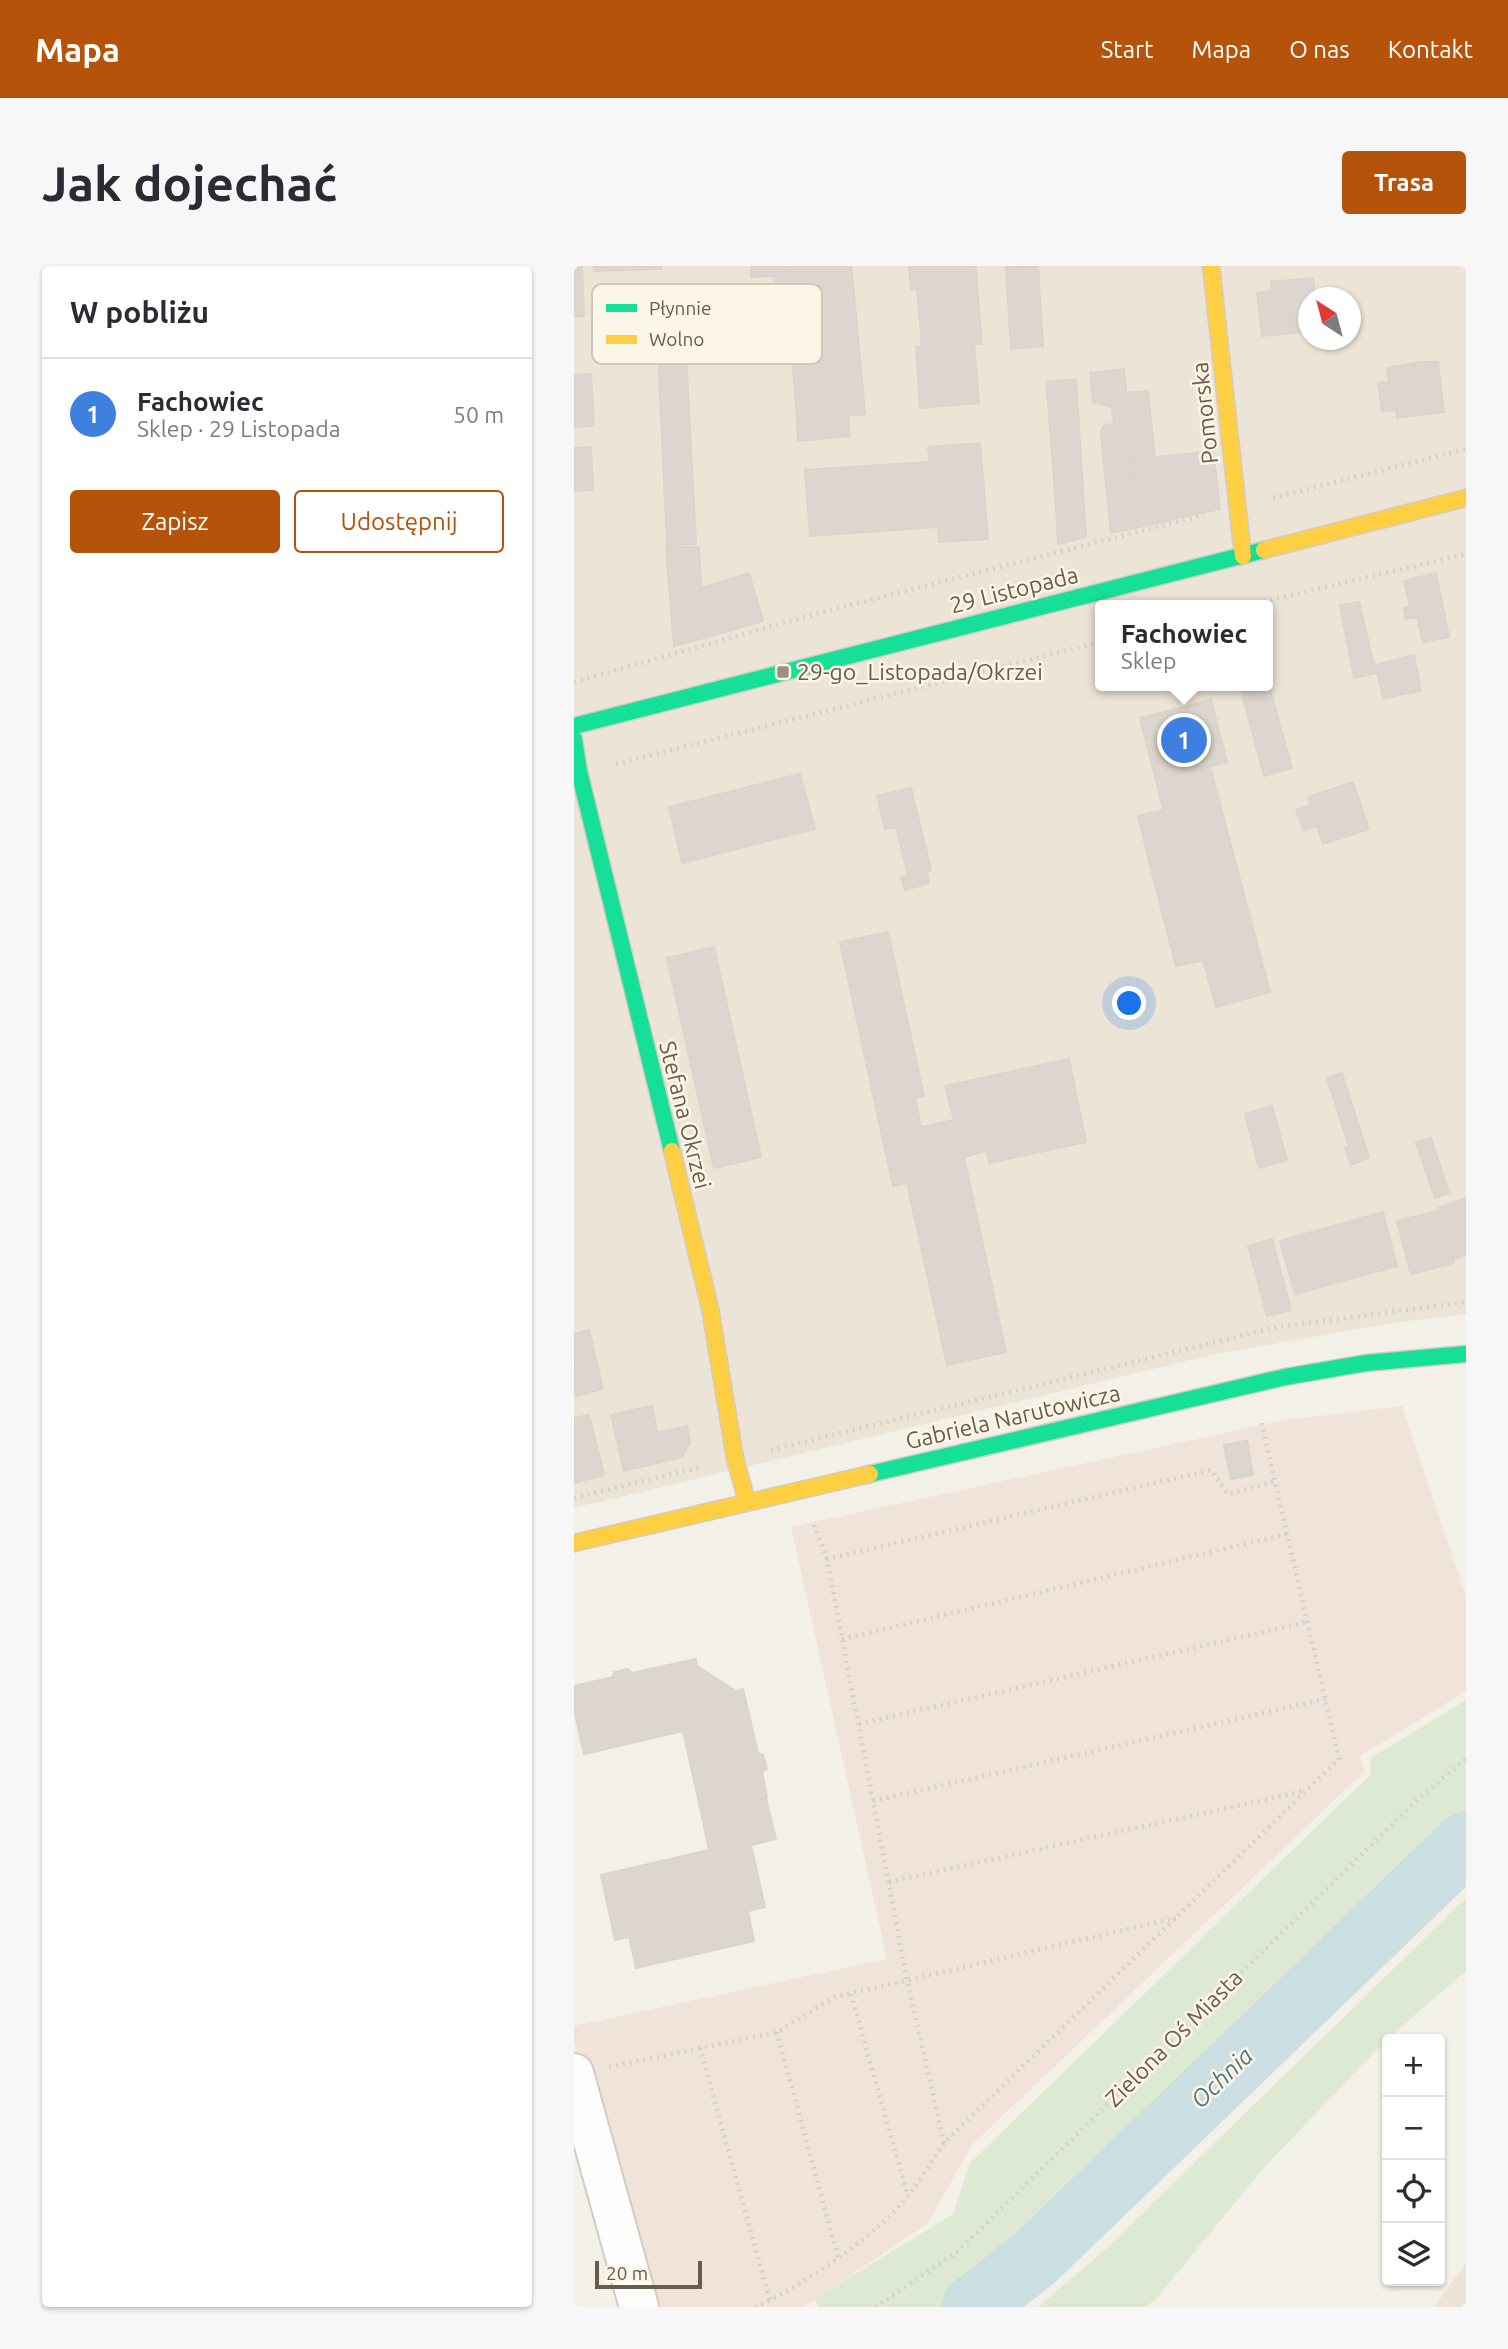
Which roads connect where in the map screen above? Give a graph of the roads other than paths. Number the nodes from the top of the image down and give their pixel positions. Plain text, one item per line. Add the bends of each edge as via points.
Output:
1 (1211, 266) edge
2 (1466, 498) edge
3 (1243, 556) junction
4 (574, 726) edge
5 (574, 739) edge
6 (1466, 1354) edge
7 (747, 1502) junction
8 (574, 1543) edge
9 (591, 2070) edge
10 (639, 2307) edge

1 - 3 street, Pomorska
2 - 3 street, 29 Listopada
3 - 4 street, 29 Listopada
5 - 7 street, Stefana Okrzei via 710,1308 735,1458
6 - 7 street, Gabriela Narutowicza via 1366,1363 1285,1377
7 - 8 street, Gabriela Narutowicza
9 - 10 street

